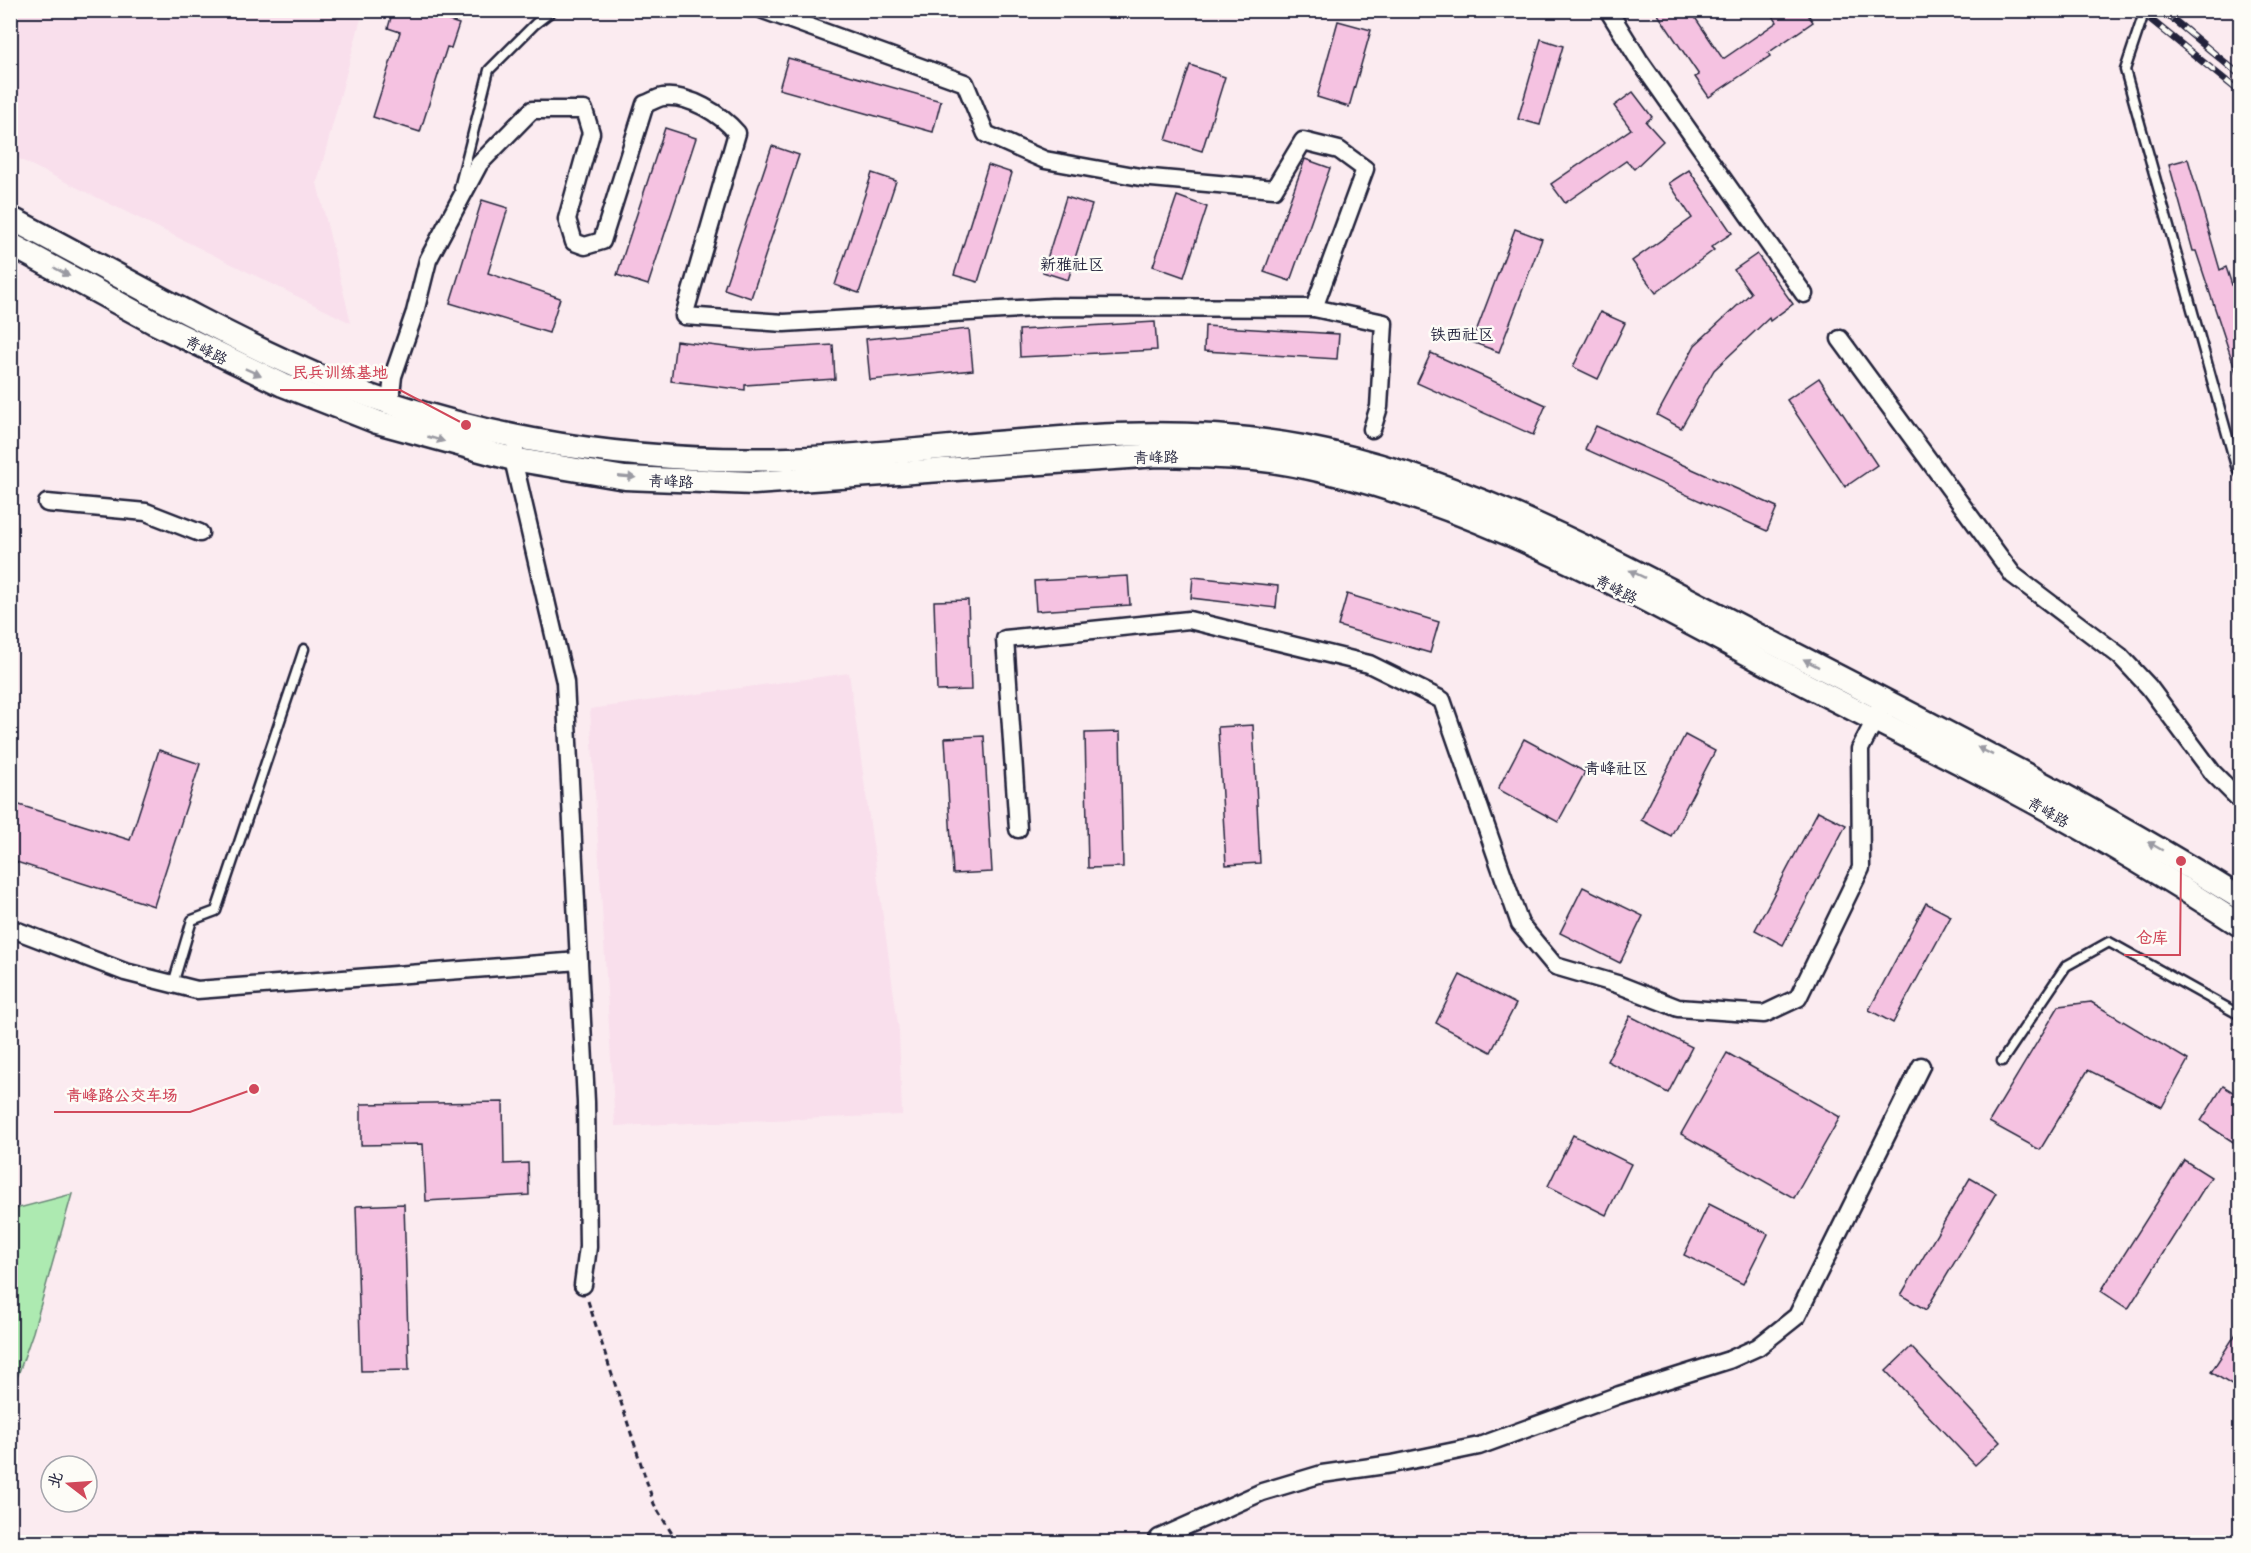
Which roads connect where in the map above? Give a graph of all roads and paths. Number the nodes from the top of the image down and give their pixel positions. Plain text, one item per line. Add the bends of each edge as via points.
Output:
1 (553, 10) edge
2 (1608, 10) edge
3 (2145, 10) edge
4 (762, 11) edge
5 (455, 207) junction
6 (10, 218) edge
7 (10, 244) edge
8 (1804, 294) dead end
9 (1314, 308) junction
10 (1840, 339) dead end
11 (390, 403) junction
12 (1372, 429) dead end
13 (515, 448) junction
14 (2241, 473) edge
15 (47, 503) dead end
16 (200, 533) dead end
17 (304, 650) dead end
18 (1885, 701) junction
19 (1875, 721) junction
20 (2241, 800) edge
21 (1018, 829) dead end
22 (2241, 898) edge
23 (2241, 925) edge
24 (10, 928) edge
25 (579, 962) junction
26 (173, 984) junction
27 (2241, 1016) edge
28 (2002, 1061) dead end
29 (1921, 1066) dead end
30 (583, 1285) joint
31 (677, 1542) edge
32 (1156, 1542) edge

1 - 5 lane via 489,70
2 - 8 street
3 - 14 lane via 2125,70
4 - 9 street via 965,83 986,134 1045,160 1140,177 1274,189 1303,141 1339,150 1365,170
5 - 9 street via 479,164 532,110 584,110 591,133 567,219 573,242 585,246 602,240 645,104 663,97 691,100 727,122 737,133 684,316 784,323 1052,307
5 - 11 street via 428,260 393,376
6 - 11 main road, 青峰路 via 250,344
7 -> 13 main road, 青峰路 via 153,322 283,385 378,422
9 - 12 street via 1383,323 1379,406
10 - 20 street via 2013,575 2120,656 2149,687 2213,773
11 - 13 main road, 青峰路
18 -> 13 main road, 青峰路 via 1511,511 1422,477 1309,448 1250,438 1144,435 789,459 664,457
13 -> 19 main road, 青峰路 via 625,478 754,483 1158,455 1272,461 1357,479 1428,501 1497,529
13 - 25 street via 565,682
15 - 16 street via 146,512
17 - 26 lane via 216,911 192,920
18 - 19 street
22 -> 18 main road, 青峰路 via 2096,811
19 - 21 street via 1860,749 1861,868 1798,998 1764,1014 1678,1008 1617,984 1555,966 1521,924 1442,700 1357,661 1189,620 1005,639
19 - 23 main road, 青峰路 via 2018,793
24 - 26 street via 125,972
25 - 26 street via 197,990
25 - 30 street via 588,1247
27 - 28 lane via 2109,942 2066,966
29 - 32 street via 1797,1316 1758,1347 1479,1446 1322,1474 1262,1492
30 - 31 path via 654,1504

